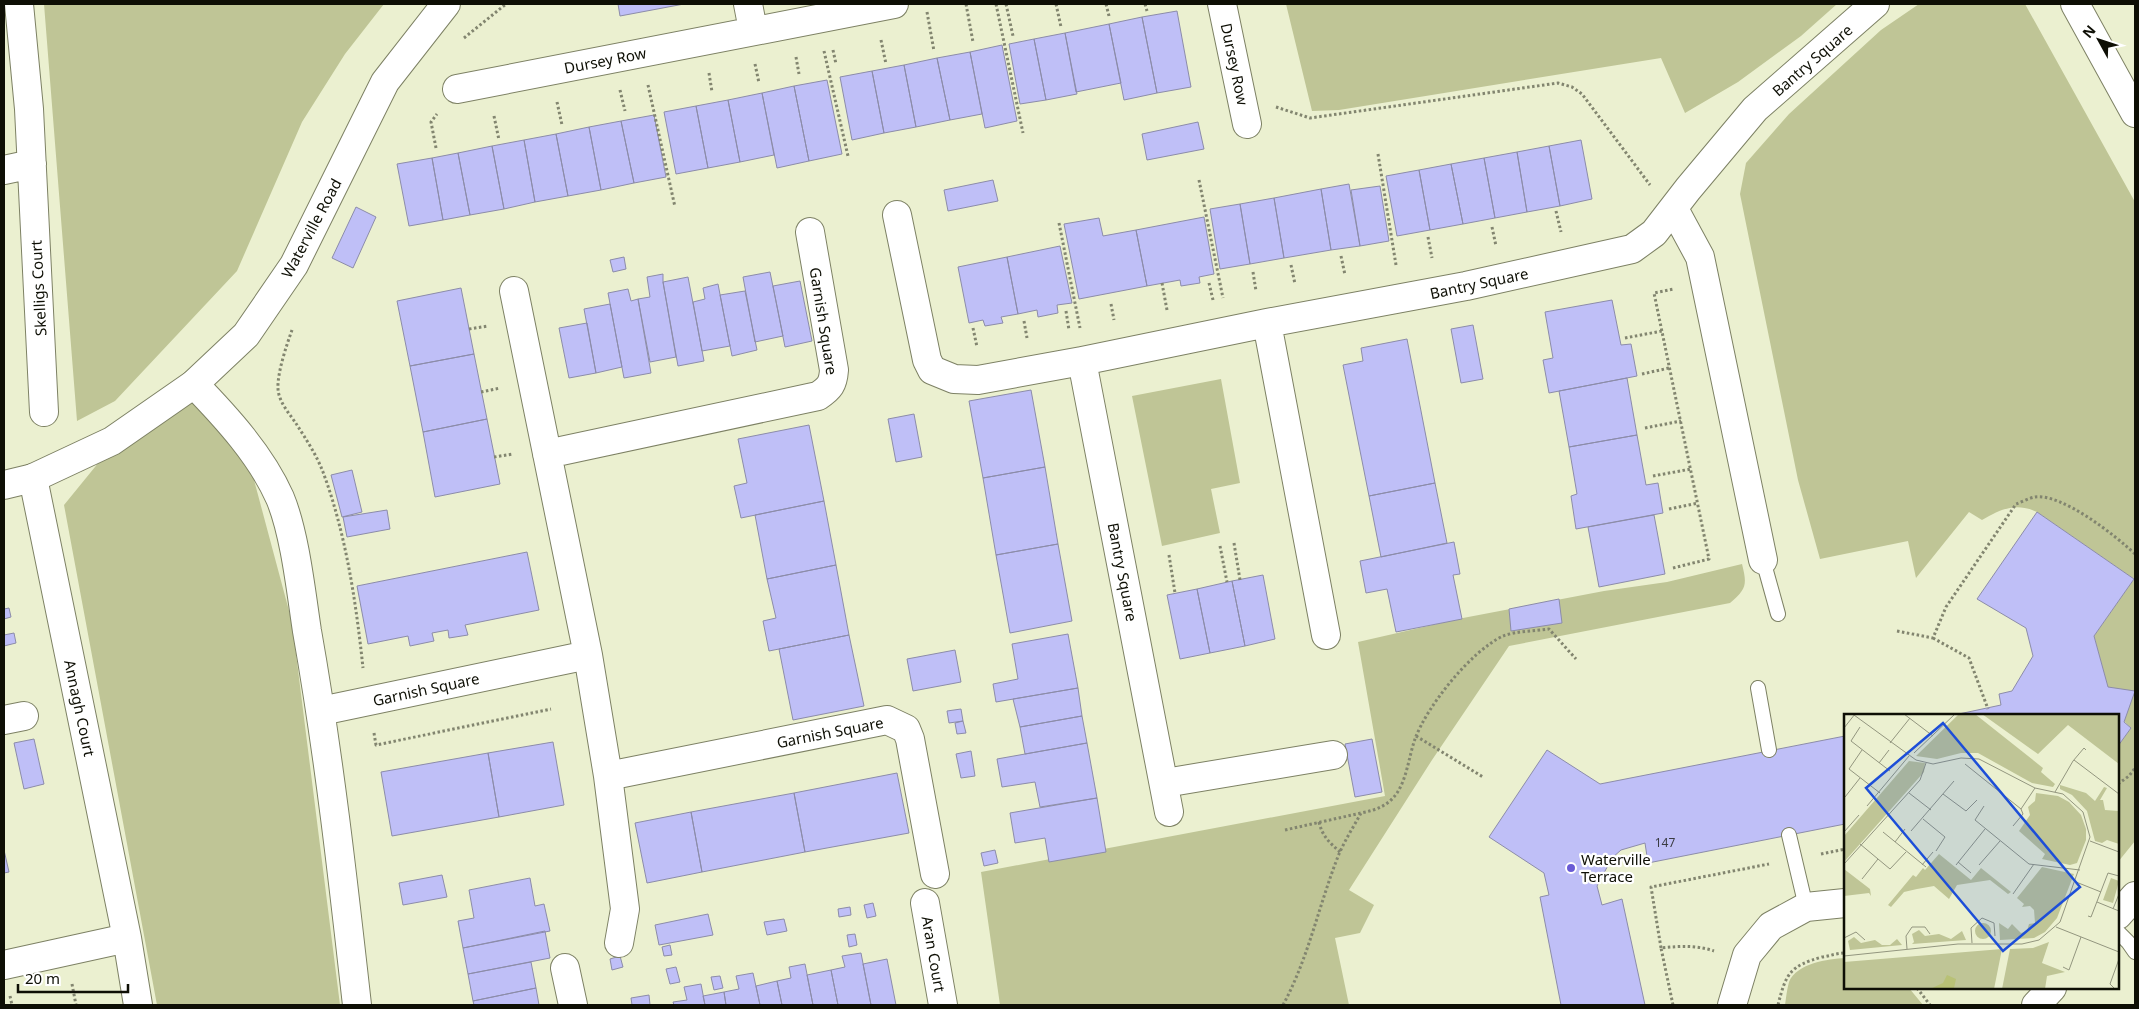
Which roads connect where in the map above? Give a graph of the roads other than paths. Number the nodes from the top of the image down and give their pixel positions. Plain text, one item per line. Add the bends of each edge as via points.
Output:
1 (19, 4) edge
2 (446, 4) edge
3 (748, 4) edge
4 (894, 4) edge
5 (1222, 4) edge
6 (1875, 4) edge
7 (2076, 4) edge
8 (753, 30) junction
9 (457, 89) dead end
10 (2135, 113) edge
11 (1247, 124) dead end
12 (32, 164) junction
13 (4, 170) edge
14 (1664, 200) junction
15 (897, 215) dead end
16 (810, 232) dead end
17 (514, 291) dead end
18 (1267, 323) junction
19 (1078, 345) junction
20 (194, 384) junction
21 (44, 412) dead end
22 (546, 454) junction
23 (33, 478) junction
24 (4, 485) edge
25 (1762, 560) joint
26 (1778, 614) dead end
27 (1326, 635) dead end
28 (588, 655) junction
29 (1758, 688) dead end
30 (321, 712) junction
31 (1769, 750) dead end
32 (1333, 755) dead end
33 (608, 776) junction
34 (1165, 783) junction
35 (1169, 812) dead end
36 (1789, 835) dead end
37 (935, 874) dead end
38 (2135, 896) edge
39 (925, 903) dead end
40 (1844, 903) edge
41 (1806, 907) junction
42 (2119, 914) edge
43 (2119, 933) edge
44 (127, 938) junction
45 (619, 943) dead end
46 (2135, 952) edge
47 (4, 965) edge
48 (565, 968) dead end
49 (2051, 989) edge
50 (138, 1005) edge
51 (357, 1005) edge
52 (573, 1005) edge
53 (943, 1005) edge
54 (1732, 1005) edge
55 (2036, 1005) edge

1 - 12 street, Skelligs Court
2 - 20 street, Waterville Road via 385,82 294,265 246,334
3 - 8 street
4 - 8 street, Dursey Row
5 - 11 street, Dursey Row
6 - 14 street, Bantry Square via 1755,109 1688,189
7 - 10 street
8 - 9 street, Dursey Row
12 - 13 street
12 - 21 street, Skelligs Court
14 - 18 street, Bantry Square via 1654,233 1632,249 1466,286
14 - 25 street via 1700,257
15 - 19 street, Bantry Square via 927,360 932,370 954,379 978,380
16 - 22 street, Garnish Square via 834,370 829,389 818,396
17 - 22 street
18 - 19 street, Bantry Square
18 - 27 street
19 - 34 street, Bantry Square
20 - 23 street, Waterville Road via 112,441
20 - 30 street via 258,460 281,500 292,543
22 - 28 street
23 - 24 street, Waterville Road
23 - 44 street, Annagh Court
25 - 26 lane
28 - 30 street, Garnish Square
28 - 33 street
29 - 31 lane
30 - 51 street
32 - 34 street
33 - 37 street, Garnish Square via 887,720 906,729 910,739
33 - 45 street via 626,909
34 - 35 street, Bantry Square
36 - 41 lane
38 - 42 street
39 - 53 street, Aran Court
40 - 41 street
41 - 54 street via 1771,926 1747,955
43 - 46 lane
44 - 47 street
44 - 50 street, Annagh Court
48 - 52 street
49 - 55 street

